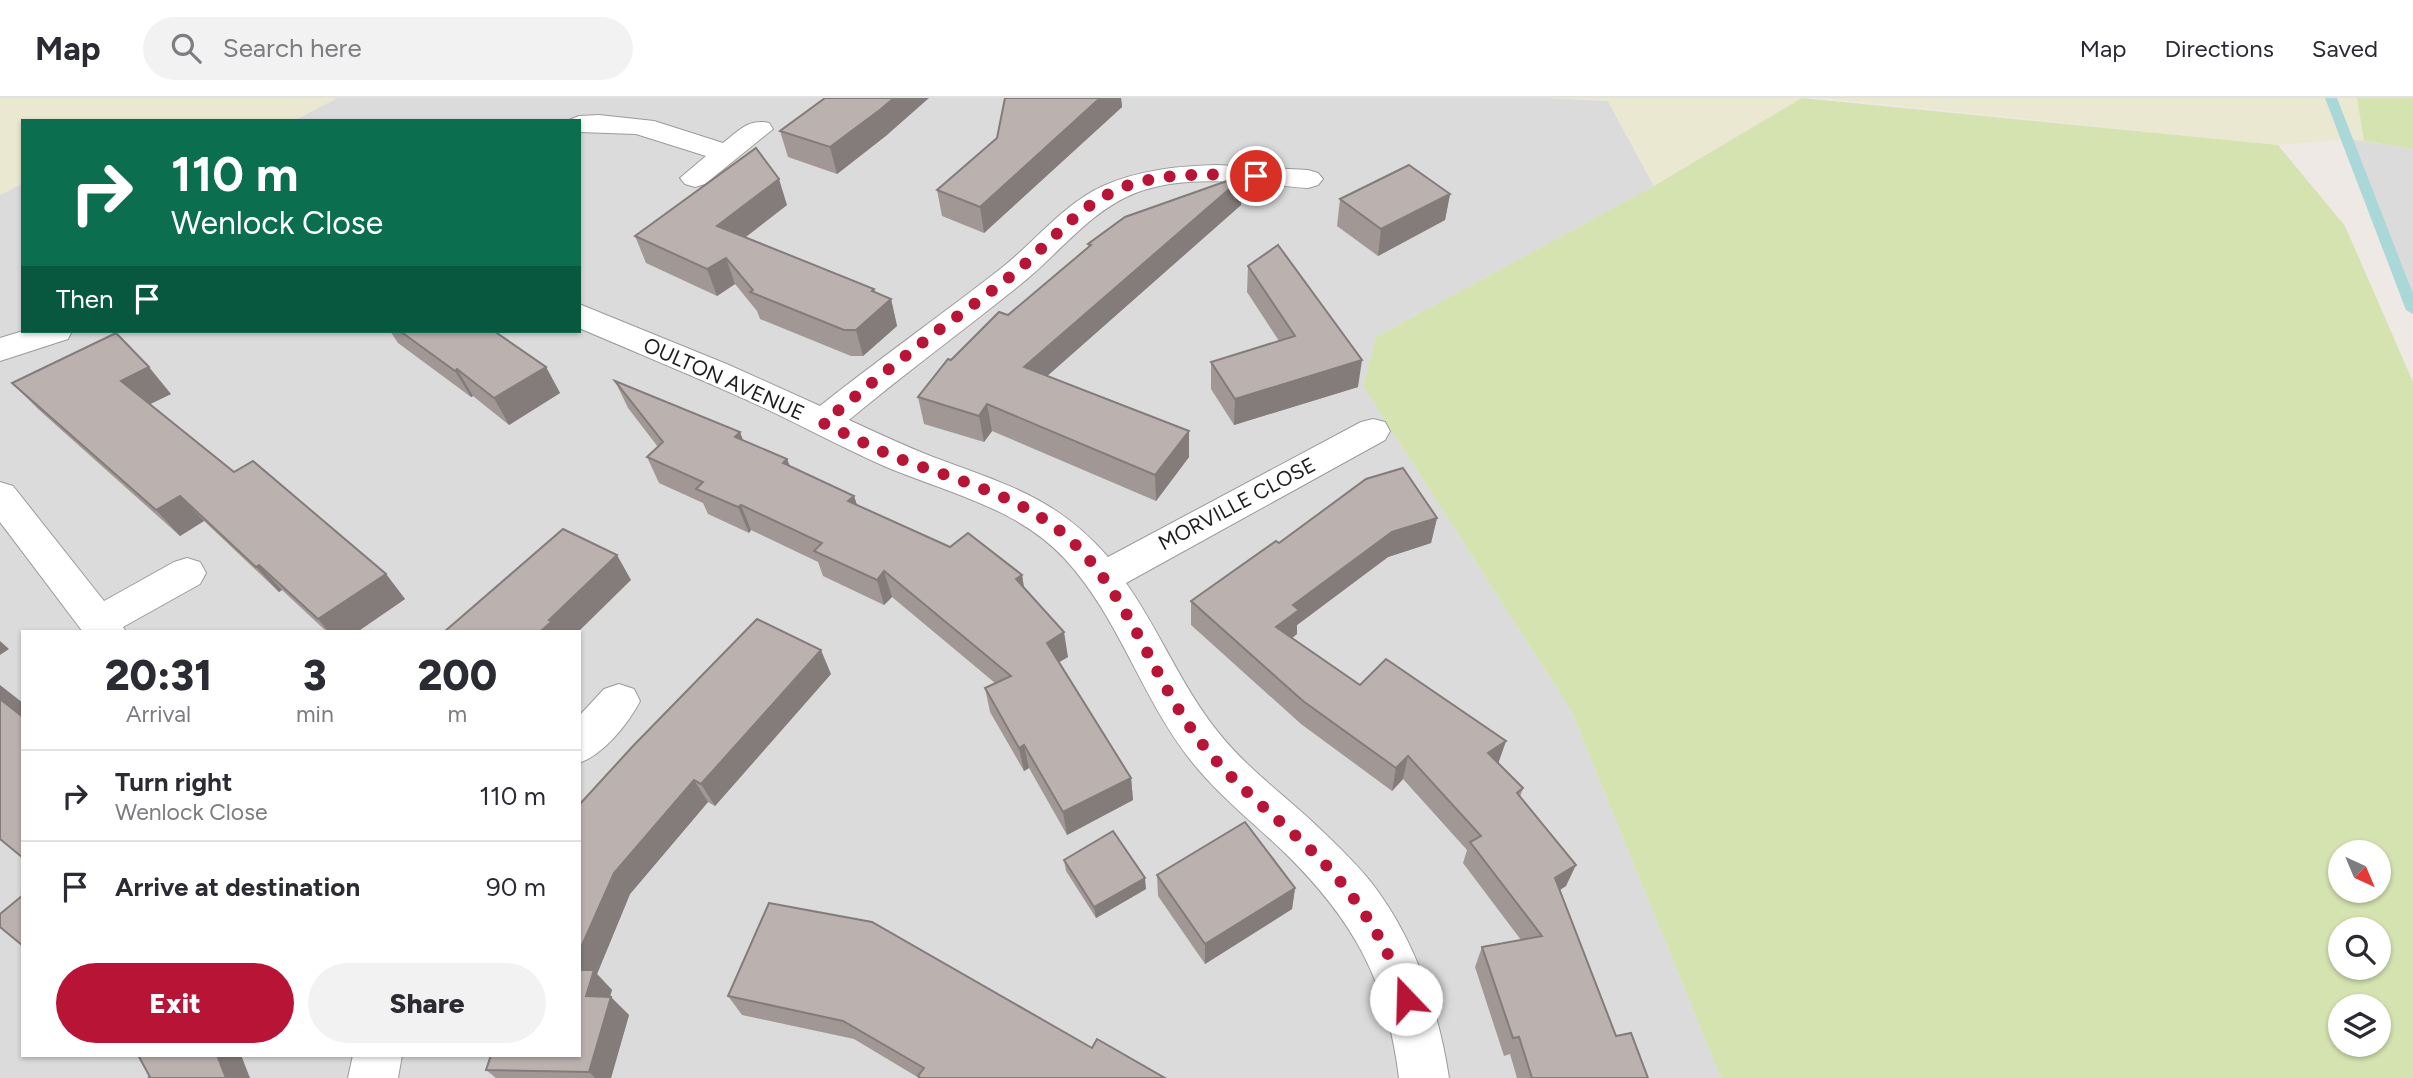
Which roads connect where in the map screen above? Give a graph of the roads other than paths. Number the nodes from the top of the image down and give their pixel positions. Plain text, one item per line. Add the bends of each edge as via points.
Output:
1 (581, 124) edge
2 (759, 129) dead end
3 (726, 154) junction
4 (695, 178) dead end
5 (1308, 179) dead end
6 (581, 316) edge
7 (50, 333) edge
8 (0, 351) edge
9 (823, 423) junction
10 (1373, 431) dead end
11 (0, 496) edge
12 (187, 573) dead end
13 (1102, 578) junction
14 (103, 627) edge
15 (620, 701) dead end
16 (581, 743) edge
17 (378, 1057) edge
18 (373, 1078) edge
19 (1424, 1078) edge

1 - 3 street via 655,128
2 - 3 street
3 - 4 street
5 - 9 street via 1186,176 1131,185 1100,198 1074,216 1011,277
6 - 9 street, OULTON AVENUE
7 - 8 street
9 - 13 street, OULTON AVENUE via 902,460 1012,500 1083,552
10 - 13 street, MORVILLE CLOSE
11 - 14 street
12 - 14 street
13 - 19 street, OULTON AVENUE via 1203,746 1315,854 1363,908 1399,976 1420,1043
15 - 16 street
17 - 18 street

